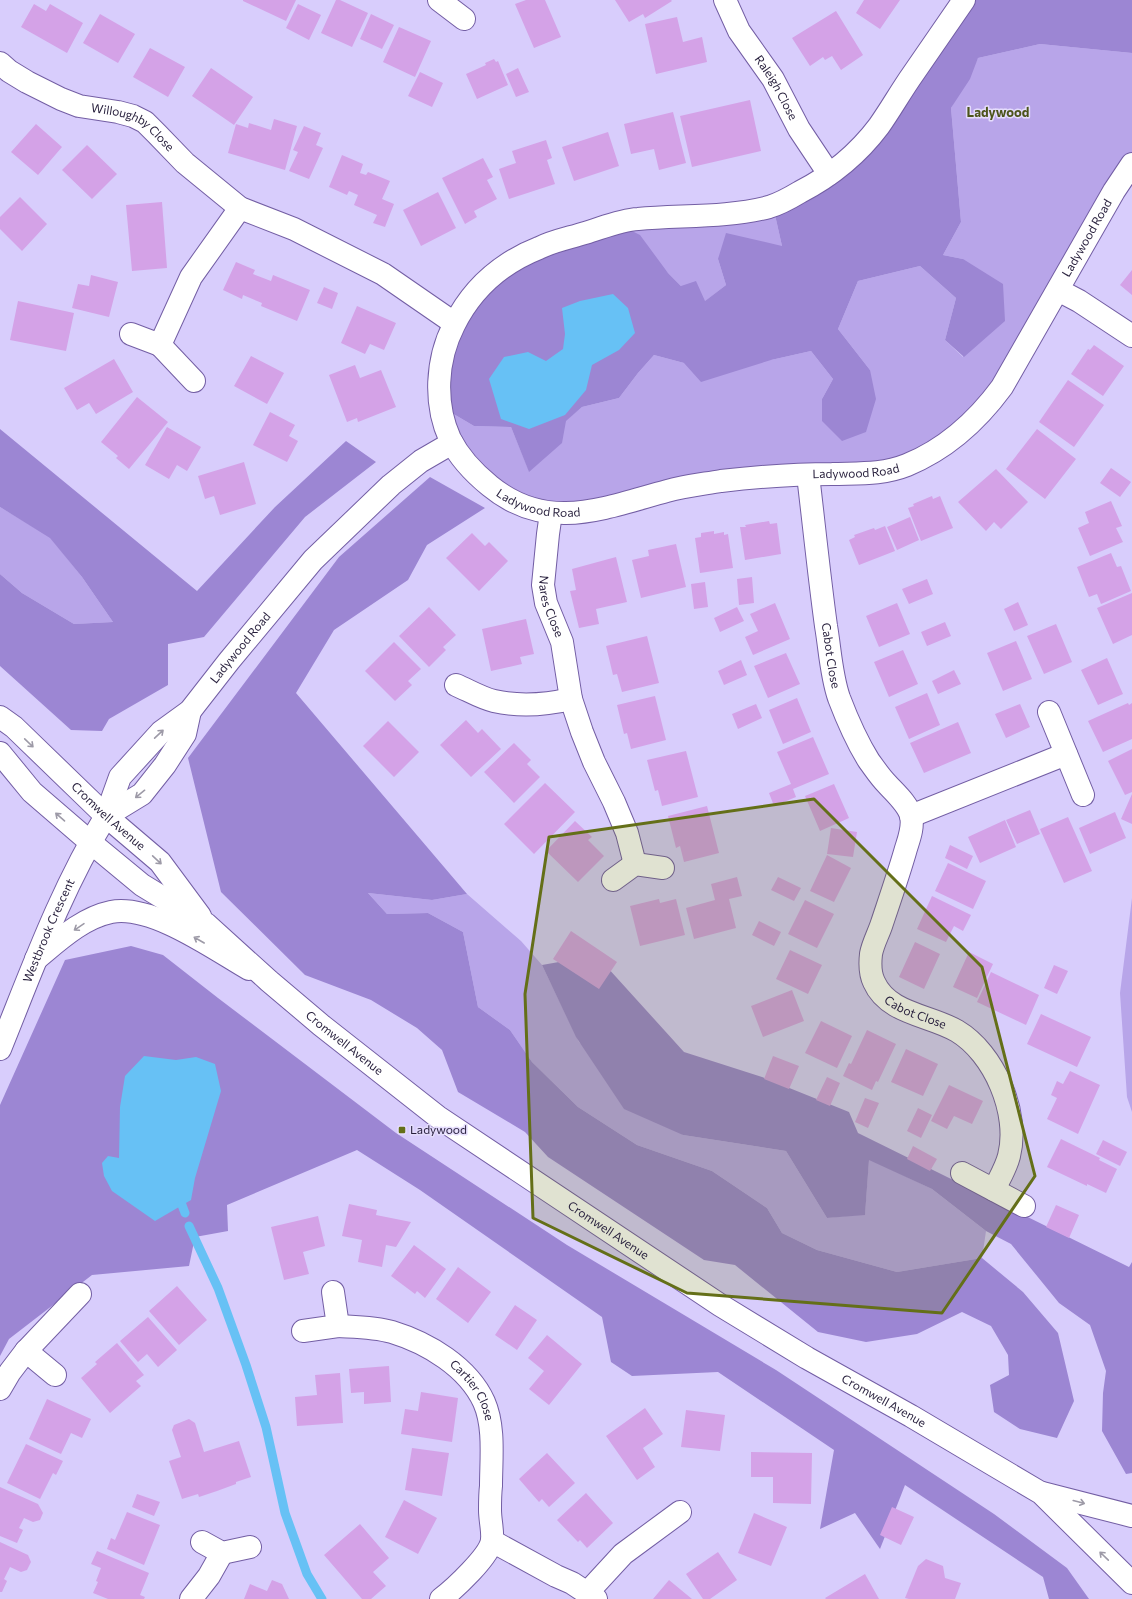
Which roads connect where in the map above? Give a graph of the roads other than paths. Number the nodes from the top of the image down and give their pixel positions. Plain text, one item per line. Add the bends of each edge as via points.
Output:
1 (439, 0) edge
2 (725, 0) edge
3 (964, 0) edge
4 (464, 18) dead end
5 (3, 72) edge
6 (1132, 164) edge
7 (829, 174) junction
8 (240, 208) junction
9 (1058, 290) junction
10 (454, 323) junction
11 (131, 334) dead end
12 (1132, 336) edge
13 (160, 345) junction
14 (194, 381) dead end
15 (452, 443) junction
16 (808, 475) junction
17 (551, 513) junction
18 (456, 685) dead end
19 (571, 699) junction
20 (1049, 712) dead end
21 (0, 717) edge
22 (0, 753) edge
23 (1066, 754) junction
24 (1083, 795) dead end
25 (106, 816) junction
26 (911, 816) junction
27 (90, 842) junction
28 (635, 864) junction
29 (663, 868) dead end
30 (613, 880) dead end
31 (206, 924) junction
32 (36, 959) junction
33 (269, 981) junction
34 (0, 1049) edge
35 (962, 1174) dead end
36 (994, 1190) junction
37 (1024, 1206) dead end
38 (333, 1292) dead end
39 (80, 1294) dead end
40 (338, 1326) junction
41 (303, 1331) dead end
42 (26, 1351) junction
43 (55, 1376) dead end
44 (0, 1389) edge
45 (1041, 1492) junction
46 (680, 1512) dead end
47 (1132, 1516) edge
48 (492, 1541) junction
49 (202, 1542) dead end
50 (250, 1547) dead end
51 (222, 1553) junction
52 (1132, 1583) edge
53 (592, 1596) edge
54 (191, 1599) edge
55 (441, 1599) edge

1 - 4 street
2 - 7 street, Raleigh Close via 739,31 773,79 799,129
3 - 7 street, Ladywood Road via 878,126 854,155
5 - 8 street, Willoughby Close via 79,106 118,112 144,122 185,163
6 - 9 street, Ladywood Road
7 - 10 street, Ladywood Road via 802,192 773,206 704,216 634,219 542,246 520,256 486,280
8 - 10 street, Willoughby Close via 294,229 383,274
8 - 13 street via 191,277
9 - 12 street via 1080,301
9 - 16 street, Ladywood Road via 989,406 954,438 906,465 884,472
10 - 15 street, Ladywood Road via 442,361 439,381 440,406
11 - 13 street
13 - 14 street
15 - 17 street, Ladywood Road via 472,470 504,497 526,507
15 - 25 street, Ladywood Road via 421,461 391,485 313,560 190,711 161,732 124,772
16 - 17 street, Ladywood Road via 722,481 672,490 603,509
16 - 26 street, Cabot Close via 833,671 839,697 855,736 868,759 905,804
17 - 19 street, Nares Close via 543,585 546,603 562,642
18 - 19 street via 493,701 525,705 551,704
19 - 28 street, Nares Close via 594,762 627,833
20 - 23 street
21 -> 25 street, Cromwell Avenue via 14,727
27 -> 22 street, Cromwell Avenue via 32,792
23 - 24 street
23 - 26 street
25 - 27 street, Westbrook Crescent
25 -> 31 street, Cromwell Avenue via 160,862
26 - 36 street, Cabot Close via 911,829 899,872 871,954 871,970 874,982 889,1001 900,1008 958,1031 990,1064 998,1078 1010,1120 1011,1138 1009,1156
27 - 31 street, Cromwell Avenue via 142,885
27 - 32 street, Westbrook Crescent
28 - 29 street
28 - 30 street
31 - 33 street, Cromwell Avenue
33 -> 32 street via 170,924 134,912 111,912 86,922
32 - 34 street, Westbrook Crescent
33 - 45 street, Cromwell Avenue via 438,1117 720,1305 807,1358
35 - 36 street
36 - 37 street
38 - 40 street
39 - 42 street
40 - 41 street, Cartier Close
40 - 48 street, Cartier Close via 392,1332 415,1341 438,1353 458,1368 474,1385 484,1402 490,1426
42 - 43 street
42 - 44 street
45 -> 47 street, Cromwell Avenue
52 -> 45 street, Cromwell Avenue
46 - 53 street via 623,1554
48 - 53 street
48 - 55 street via 481,1561
49 - 51 street
50 - 51 street
51 - 54 street via 209,1576

